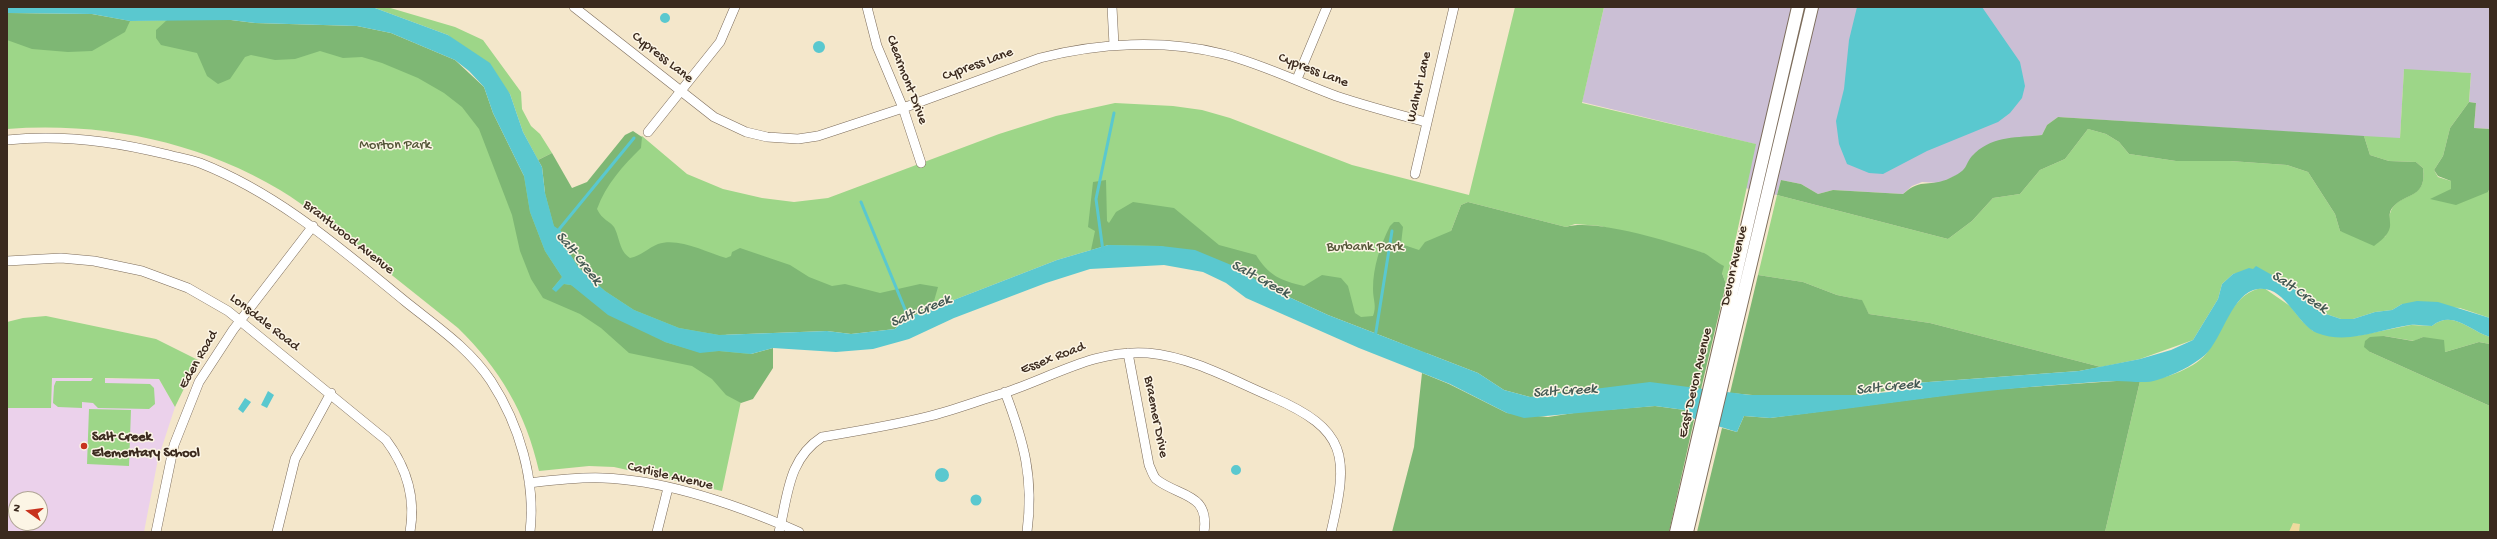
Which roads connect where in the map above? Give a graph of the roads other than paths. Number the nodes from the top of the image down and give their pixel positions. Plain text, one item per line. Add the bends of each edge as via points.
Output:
1 (574, 7) edge
2 (735, 7) edge
3 (867, 7) edge
4 (1112, 7) edge
5 (1327, 7) edge
6 (1454, 7) edge
7 (1798, 7) edge
8 (1812, 7) edge
9 (1114, 45) junction
10 (1297, 79) junction
11 (681, 91) junction
12 (903, 108) junction
13 (1426, 122) junction
14 (648, 132) dead end
15 (7, 140) edge
16 (921, 163) dead end
17 (1414, 174) dead end
18 (313, 226) junction
19 (7, 261) edge
20 (240, 321) junction
21 (1128, 353) junction
22 (1721, 367) junction
23 (1005, 392) junction
24 (331, 393) junction
25 (1703, 443) junction
26 (530, 483) junction
27 (668, 488) junction
28 (780, 528) edge
29 (156, 532) edge
30 (277, 532) edge
31 (410, 532) edge
32 (530, 532) edge
33 (657, 532) edge
34 (799, 532) edge
35 (1027, 532) edge
36 (1204, 532) edge
37 (1331, 532) edge
38 (1676, 532) edge
39 (1687, 532) edge

1 - 11 street, Cypress Lane
2 - 11 street via 720,42
3 - 12 street, Clearmont Drive via 877,46
4 - 9 street
5 - 10 street
6 - 13 street, Walnut Lane
7 - 22 main road, East Devon Avenue
8 - 22 main road, Devon Avenue
9 - 10 street, Cypress Lane via 1195,48 1244,60
9 - 12 street, Cypress Lane via 1062,52 1040,58
10 - 13 street, Cypress Lane via 1338,96
11 - 12 street, Cypress Lane via 729,126 781,139 818,136
11 - 14 street
12 - 16 street, Clearmont Drive
13 - 17 street, Walnut Lane
15 - 18 street, Brantwood Avenue via 106,141 199,162 264,193
18 - 20 street, Eden Road
18 - 26 street, Brantwood Avenue via 451,337 490,379 506,407 519,440
19 - 20 street, Lonsdale Road via 67,258 129,267 188,288 228,311
20 - 24 street, Lonsdale Road
20 - 29 street, Eden Road via 199,382 181,424 174,445
21 - 23 street, Essex Road via 1100,356 1079,362
21 - 36 street, Braemer Drive via 1149,465 1155,478 1198,502 1203,511
21 - 37 street, Essex Road via 1148,353 1186,360 1299,409 1324,427 1334,440 1342,472 1341,490
22 - 25 main road, East Devon Avenue
23 - 28 street, Essex Road via 932,416 822,437 810,445 797,462
23 - 35 street via 1022,436 1027,463
24 - 30 street via 295,459
24 - 31 street, Lonsdale Road via 378,432 395,452 407,475 411,492
25 - 38 main road, East Devon Avenue
25 - 39 main road
26 - 27 street, Carlisle Avenue via 604,478
26 - 32 street, Brantwood Avenue
27 - 28 street, Carlisle Avenue via 744,510
27 - 33 street
28 - 34 street, Carlisle Avenue

